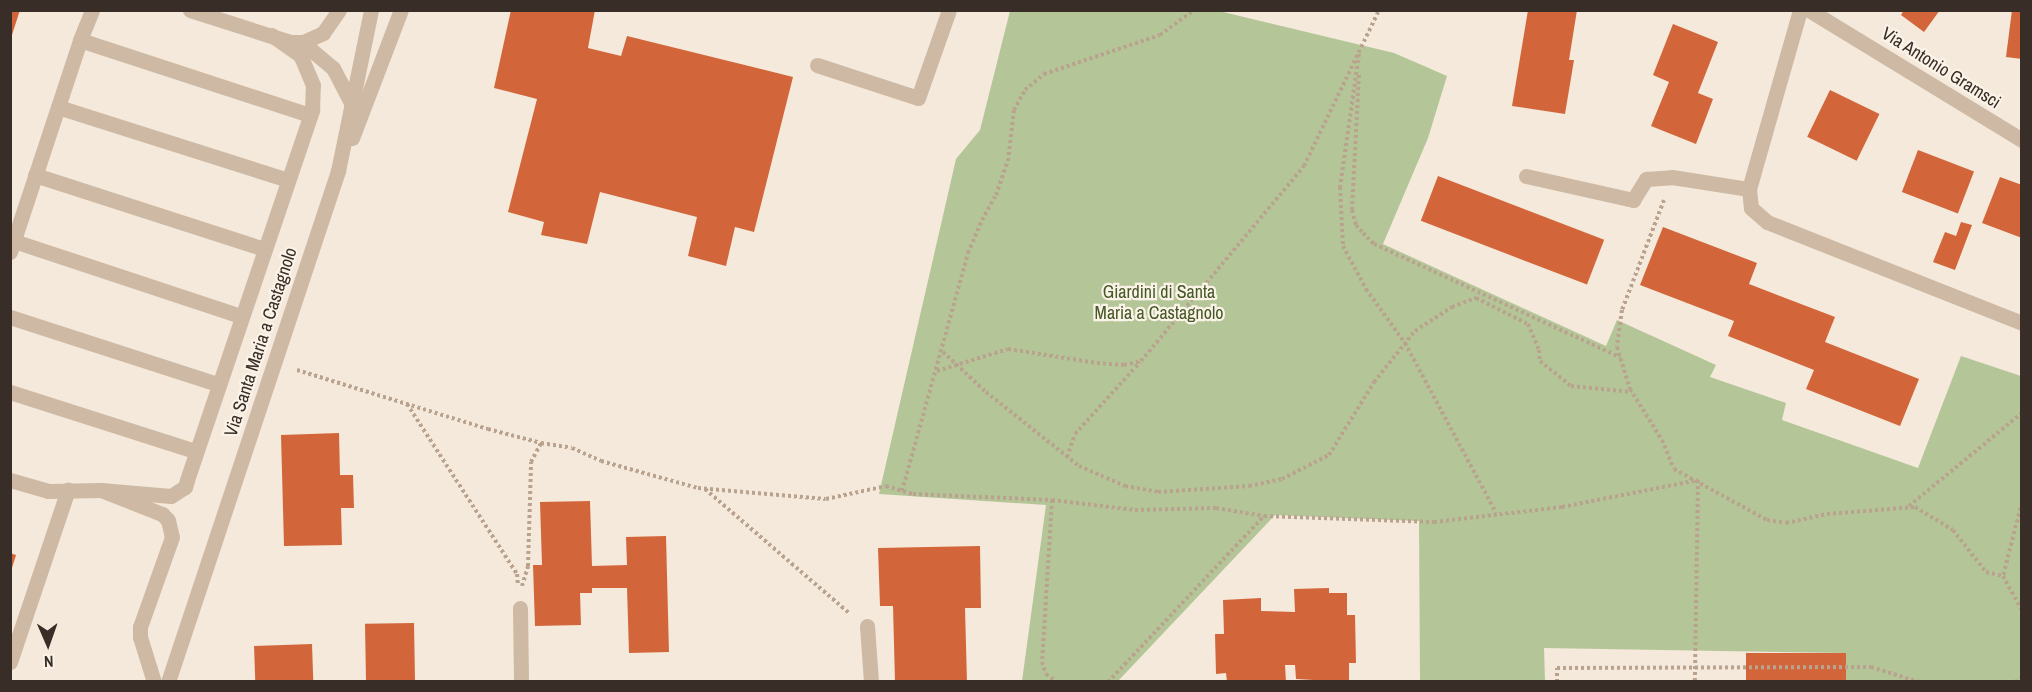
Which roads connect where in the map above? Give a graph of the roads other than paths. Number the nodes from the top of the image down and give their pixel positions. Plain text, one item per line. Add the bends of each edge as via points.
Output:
1 (190, 10) edge
2 (339, 10) edge
3 (370, 10) edge
4 (401, 10) edge
5 (949, 10) edge
6 (1800, 10) edge
7 (1809, 10) edge
8 (88, 14) edge
9 (271, 35) junction
10 (80, 40) junction
11 (291, 42) junction
12 (817, 65) dead end
13 (352, 103) junction
14 (58, 107) junction
15 (310, 115) junction
16 (356, 128) junction
17 (2022, 140) edge
18 (338, 171) junction
19 (35, 175) junction
20 (1526, 176) dead end
21 (288, 180) junction
22 (1749, 189) junction
23 (12, 246) edge
24 (264, 249) junction
25 (241, 316) junction
26 (10, 317) edge
27 (2022, 324) edge
28 (218, 384) junction
29 (10, 392) edge
30 (195, 452) junction
31 (10, 480) edge
32 (68, 490) junction
33 (101, 490) junction
34 (519, 608) dead end
35 (867, 626) road end
36 (10, 663) edge
37 (154, 681) edge
38 (168, 681) edge
39 (521, 681) edge
40 (871, 681) edge

1 - 9 street
2 - 11 street via 323,33 303,42
3 - 13 street, Via Santa Maria a Castagnolo
4 - 16 street
5 - 12 street via 918,98
6 - 22 street
7 - 17 street, Via Antonio Gramsci
8 - 10 street
9 - 11 street
9 - 15 street via 289,45 304,63 314,94
10 - 14 street
10 - 15 street
11 - 13 street via 309,48 333,68
13 - 16 street
13 - 18 street, Via Santa Maria a Castagnolo
14 - 19 street
14 - 21 street
15 - 21 street
16 - 18 street
18 - 38 street, Via Santa Maria a Castagnolo
19 - 23 street
19 - 24 street
20 - 22 street via 1633,200 1646,179 1672,177
21 - 24 street
22 - 27 street via 1751,208 1767,222
23 - 25 street
24 - 25 street
25 - 28 street
26 - 28 street
28 - 30 street
29 - 30 street
30 - 33 street via 185,487 171,496
31 - 32 street via 37,489
32 - 33 street
32 - 36 street
33 - 37 street via 162,514 172,529 140,627
34 - 39 street
35 - 40 street

